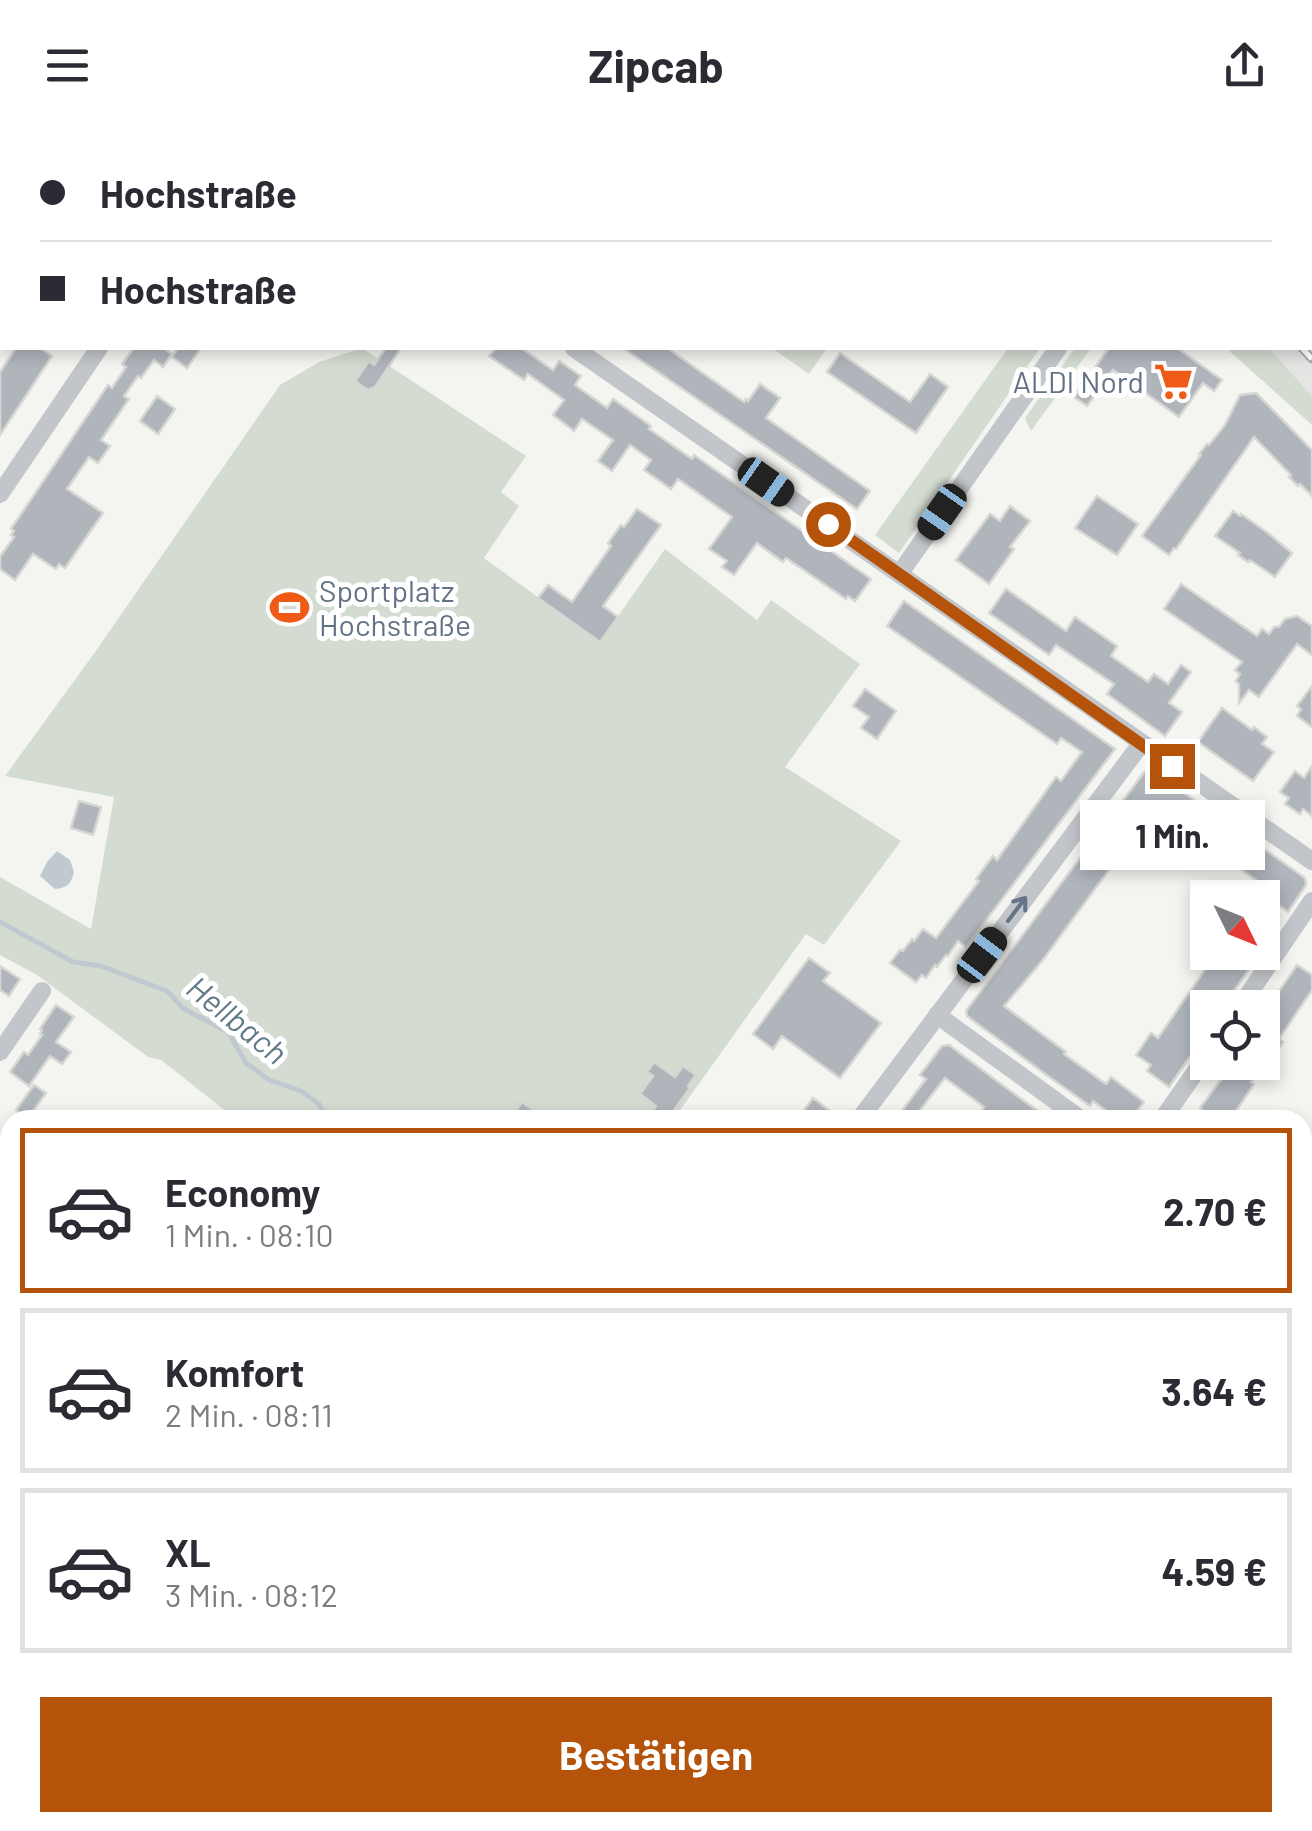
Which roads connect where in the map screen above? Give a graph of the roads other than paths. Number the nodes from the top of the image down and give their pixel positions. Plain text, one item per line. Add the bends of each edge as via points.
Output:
1 (577, 350) edge
2 (1057, 350) edge
3 (90, 351) edge
4 (0, 494) edge
5 (900, 573) junction
6 (1141, 744) junction
7 (1312, 861) edge
8 (1312, 902) edge
9 (1251, 990) edge
10 (42, 992) dead end
11 (937, 1015) junction
12 (0, 1052) edge
13 (1190, 1080) edge
14 (866, 1110) edge
15 (1068, 1110) edge
16 (1169, 1110) edge

1 - 5 street
2 - 5 street
3 - 4 street
5 - 6 street
6 - 7 street
11 -> 6 street
8 - 9 street
10 - 12 street
11 - 14 street
11 - 15 street
13 - 16 street

